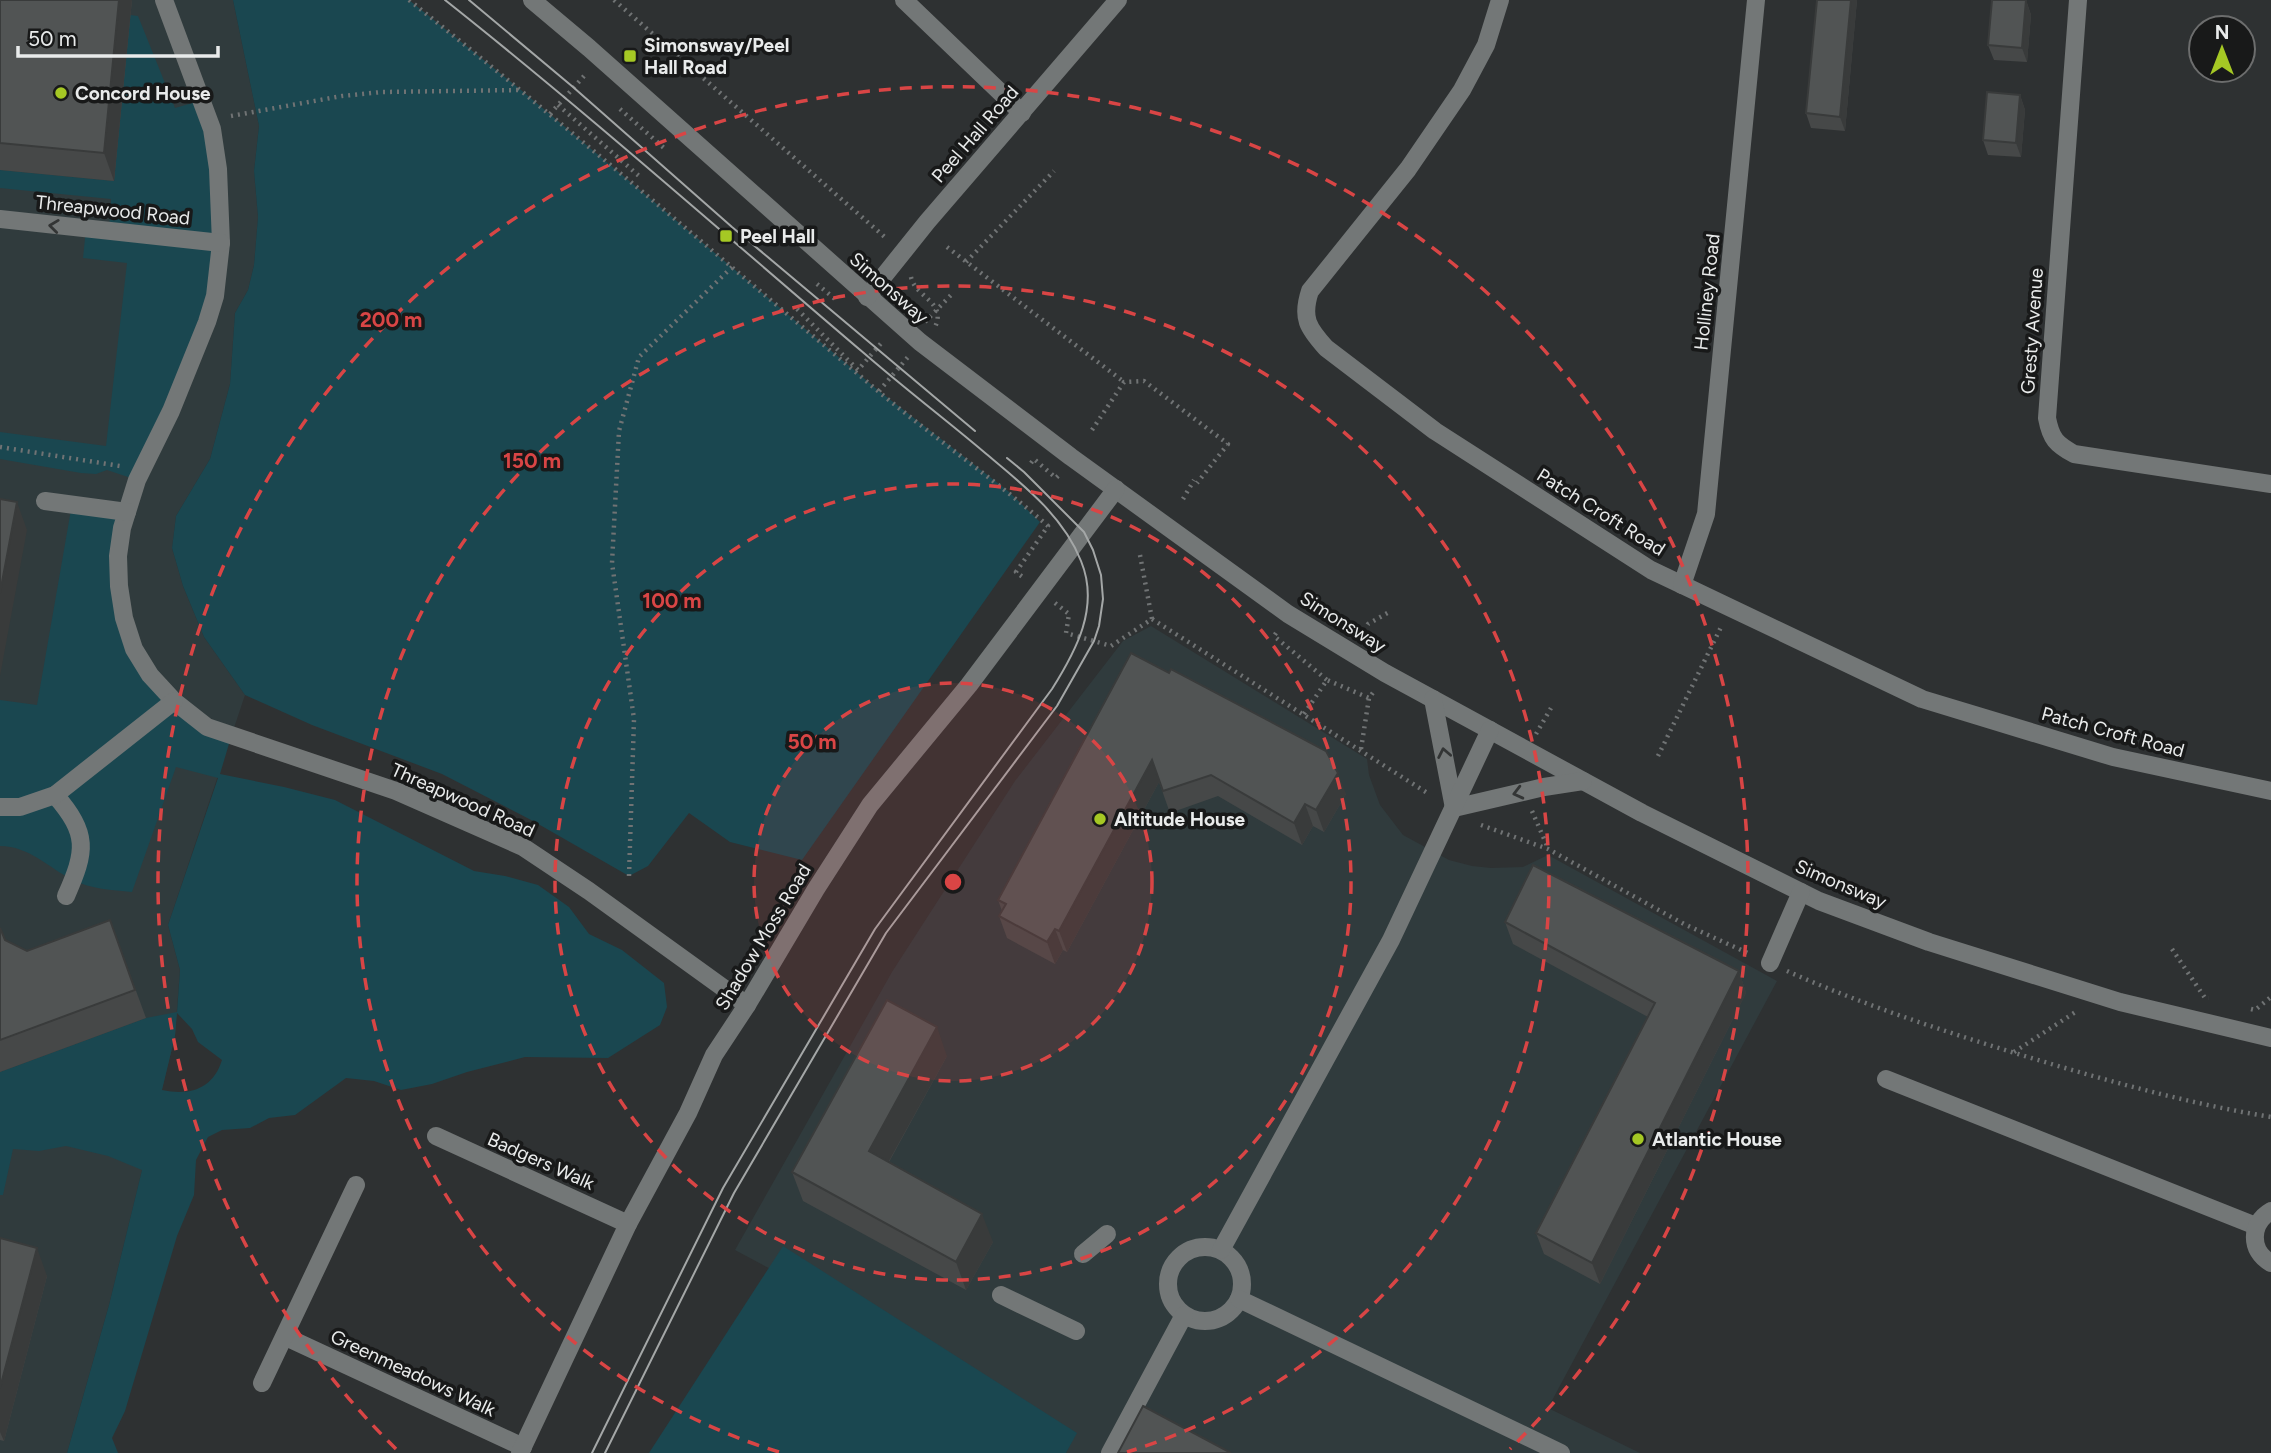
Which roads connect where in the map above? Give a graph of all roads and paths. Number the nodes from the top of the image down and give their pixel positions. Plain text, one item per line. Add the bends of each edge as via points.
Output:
1 (164, 0) edge
2 (409, 0) edge
3 (532, 0) edge
4 (614, 0) edge
5 (904, 0) edge
6 (1118, 0) edge
7 (1500, 0) edge
8 (1756, 0) edge
9 (2078, 0) edge
10 (584, 76) dead end
11 (521, 90) junction
12 (558, 105) junction
13 (1022, 113) junction
14 (550, 114) junction
15 (209, 121) junction
16 (1054, 171) dead end
17 (639, 176) dead end
18 (0, 219) edge
19 (890, 242) dead end
20 (221, 243) junction
21 (947, 247) dead end
22 (966, 262) junction
23 (732, 267) junction
24 (867, 297) junction
25 (797, 309) dead end
26 (883, 341) dead end
27 (1124, 382) junction
28 (1092, 429) dead end
29 (0, 447) edge
30 (1031, 463) dead end
31 (142, 469) junction
32 (1058, 475) dead end
33 (2271, 484) edge
34 (1116, 489) junction
35 (1182, 499) dead end
36 (45, 501) dead end
37 (127, 512) junction
38 (1140, 555) dead end
39 (1016, 572) dead end
40 (1682, 585) junction
41 (1052, 601) dead end
42 (1391, 611) dead end
43 (1288, 614) junction
44 (1152, 619) junction
45 (1722, 625) dead end
46 (1358, 643) dead end
47 (1385, 673) junction
48 (1327, 680) junction
49 (1369, 698) junction
50 (1433, 699) junction
51 (174, 701) junction
52 (1304, 714) junction
53 (1490, 730) junction
54 (1361, 749) junction
55 (1658, 757) dead end
56 (1583, 781) junction
57 (1423, 790) dead end
58 (1523, 791) junction
59 (2271, 791) edge
60 (55, 795) junction
61 (0, 807) edge
62 (1454, 808) junction
63 (1486, 828) dead end
64 (1548, 849) junction
65 (629, 876) dead end
66 (1801, 892) junction
67 (66, 896) dead end
68 (2172, 949) dead end
69 (1770, 963) junction
70 (2271, 997) edge
71 (2216, 1000) dead end
72 (747, 1005) junction
73 (2245, 1008) dead end
74 (2086, 1010) dead end
75 (2271, 1038) edge
76 (2013, 1052) junction
77 (1886, 1079) dead end
78 (2271, 1117) edge
79 (436, 1136) dead end
80 (356, 1185) dead end
81 (2271, 1211) edge
82 (628, 1224) junction
83 (2256, 1226) junction
84 (1107, 1234) dead end
85 (1222, 1250) junction
86 (1083, 1254) dead end
87 (2271, 1263) edge
88 (1001, 1295) dead end
89 (1239, 1299) junction
90 (1184, 1315) junction
91 (1076, 1331) dead end
92 (286, 1336) junction
93 (262, 1383) dead end
94 (522, 1450) edge
95 (1110, 1453) edge
96 (1561, 1453) edge

1 - 15 street, Threapwood Road
2 - 11 path
3 - 24 street, Simonsway
4 - 19 path
5 - 13 street
6 - 13 street, Peel Hall Road
7 - 40 street, Patch Croft Road via 1486,45 1462,90 1408,169 1310,291 1306,319 1326,348 1435,431 1651,570
8 - 40 street, Holliney Road via 1706,514
9 - 33 street, Gresty Avenue via 2047,418 2050,435 2074,454
10 - 12 path
11 - 14 path
11 - 15 path via 382,92
12 - 14 path
12 - 17 path
13 - 24 street, Peel Hall Road
14 - 23 path
15 - 20 street, Threapwood Road via 218,169
16 - 22 path
20 -> 18 street, Threapwood Road
20 - 31 street, Threapwood Road via 207,322
21 - 22 path
22 - 27 path
23 - 39 path via 1048,526
23 - 65 path via 639,357 619,431 612,563 634,719
24 - 34 street, Simonsway
25 - 26 path via 858,370
27 - 28 path
27 - 35 path via 1144,381 1228,444
29 - 31 path
30 - 32 path via 1034,459 1056,478
31 - 37 street, Threapwood Road
34 - 43 street, Simonsway
34 - 72 street, Shadow Moss Road via 968,685 870,805
36 - 37 street
37 - 51 street, Threapwood Road via 118,556 124,618 134,649
38 - 44 path
40 - 59 street, Patch Croft Road via 1922,699 2113,757
41 - 44 path via 1069,614 1066,633 1111,646
42 - 46 path via 1367,624
43 - 47 street, Simonsway
43 - 48 path via 1274,636
44 - 52 path
45 - 55 path
47 - 49 path
47 - 50 street, Simonsway
48 - 49 path
48 - 52 path
49 - 54 path
50 - 53 street, Simonsway
62 -> 50 street
51 - 60 street
51 - 72 street, Threapwood Road via 207,727 226,735 396,790 523,847
52 - 54 path
53 - 56 street, Simonsway
53 - 62 street
54 - 57 path
56 - 58 street
56 - 66 street, Simonsway
58 -> 62 street
58 - 64 path
60 - 61 street via 20,807
60 - 67 street via 76,823 81,840 80,864
62 - 85 street via 1391,940
63 - 64 path
64 - 69 path via 1684,924
66 - 69 street
66 - 75 street, Simonsway via 1929,942 2107,999
68 - 71 path via 2206,998
69 - 76 path via 1818,985
70 - 73 path via 2255,1010
72 - 82 street, Shadow Moss Road via 715,1055
74 - 76 path via 2076,1011
76 - 78 path via 2092,1076
77 - 83 street
79 - 82 street, Badgers Walk
80 - 92 street
81 - 83 street
82 - 94 street, Shadow Moss Road
83 - 87 street via 2255,1244
84 - 86 street
85 - 89 street via 1241,1275
85 - 90 street via 1198,1248 1171,1268 1168,1292
88 - 91 street
89 - 90 street via 1225,1316 1214,1321
89 - 96 street
90 - 95 street
92 - 93 street
92 - 94 street, Greenmeadows Walk

